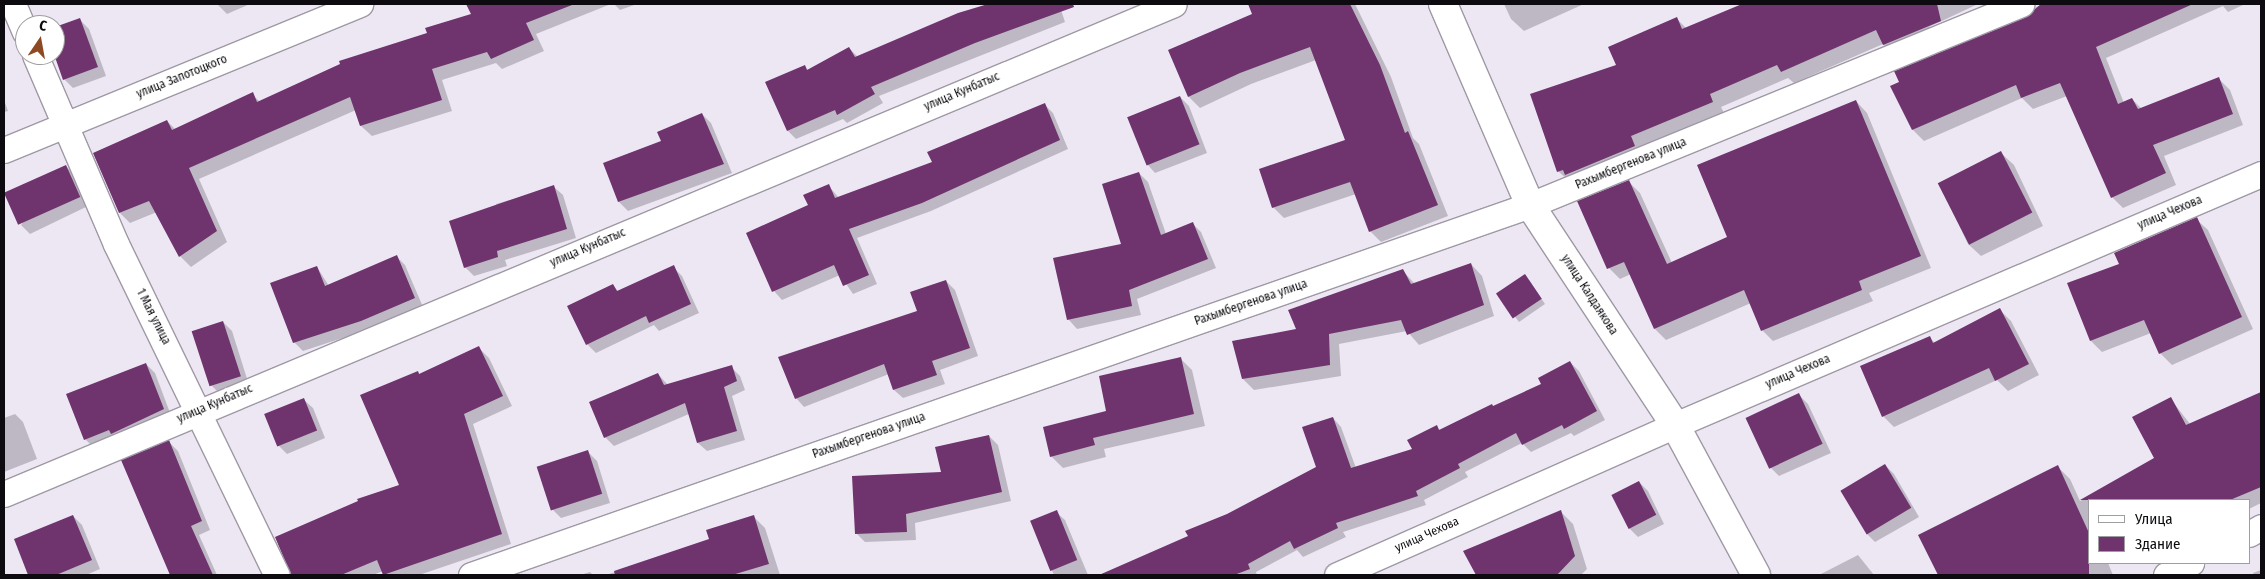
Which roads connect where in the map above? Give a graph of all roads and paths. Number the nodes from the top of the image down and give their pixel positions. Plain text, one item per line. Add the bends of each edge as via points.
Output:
1 (360, 4) edge
2 (1174, 4) edge
3 (1443, 4) edge
4 (2021, 4) edge
5 (39, 65) edge
6 (65, 124) junction
7 (4, 150) edge
8 (2261, 174) edge
9 (1530, 205) junction
10 (200, 410) junction
11 (1675, 425) junction
12 (4, 494) edge
13 (2261, 527) edge
14 (2250, 533) edge
15 (2189, 564) edge
16 (277, 575) edge
17 (471, 575) edge
18 (1336, 575) edge
19 (1756, 575) edge
20 (2166, 575) edge

1 - 6 street, улица Запотоцкого
2 - 10 street, улица Кунбатыс
3 - 9 street, улица Калдаякова
4 - 9 street, Рахымбергенова улица
5 - 6 street, 1 Мая улица
6 - 7 street, улица Запотоцкого
6 - 10 street, 1 Мая улица via 116,244
8 - 11 street, улица Чехова
9 - 11 street, улица Калдаякова
9 - 17 street, Рахымбергенова улица
10 - 12 street, улица Кунбатыс
10 - 16 street, 1 Мая улица
11 - 18 street, улица Чехова
11 - 19 street, улица Калдаякова
13 - 14 street
15 - 20 street

